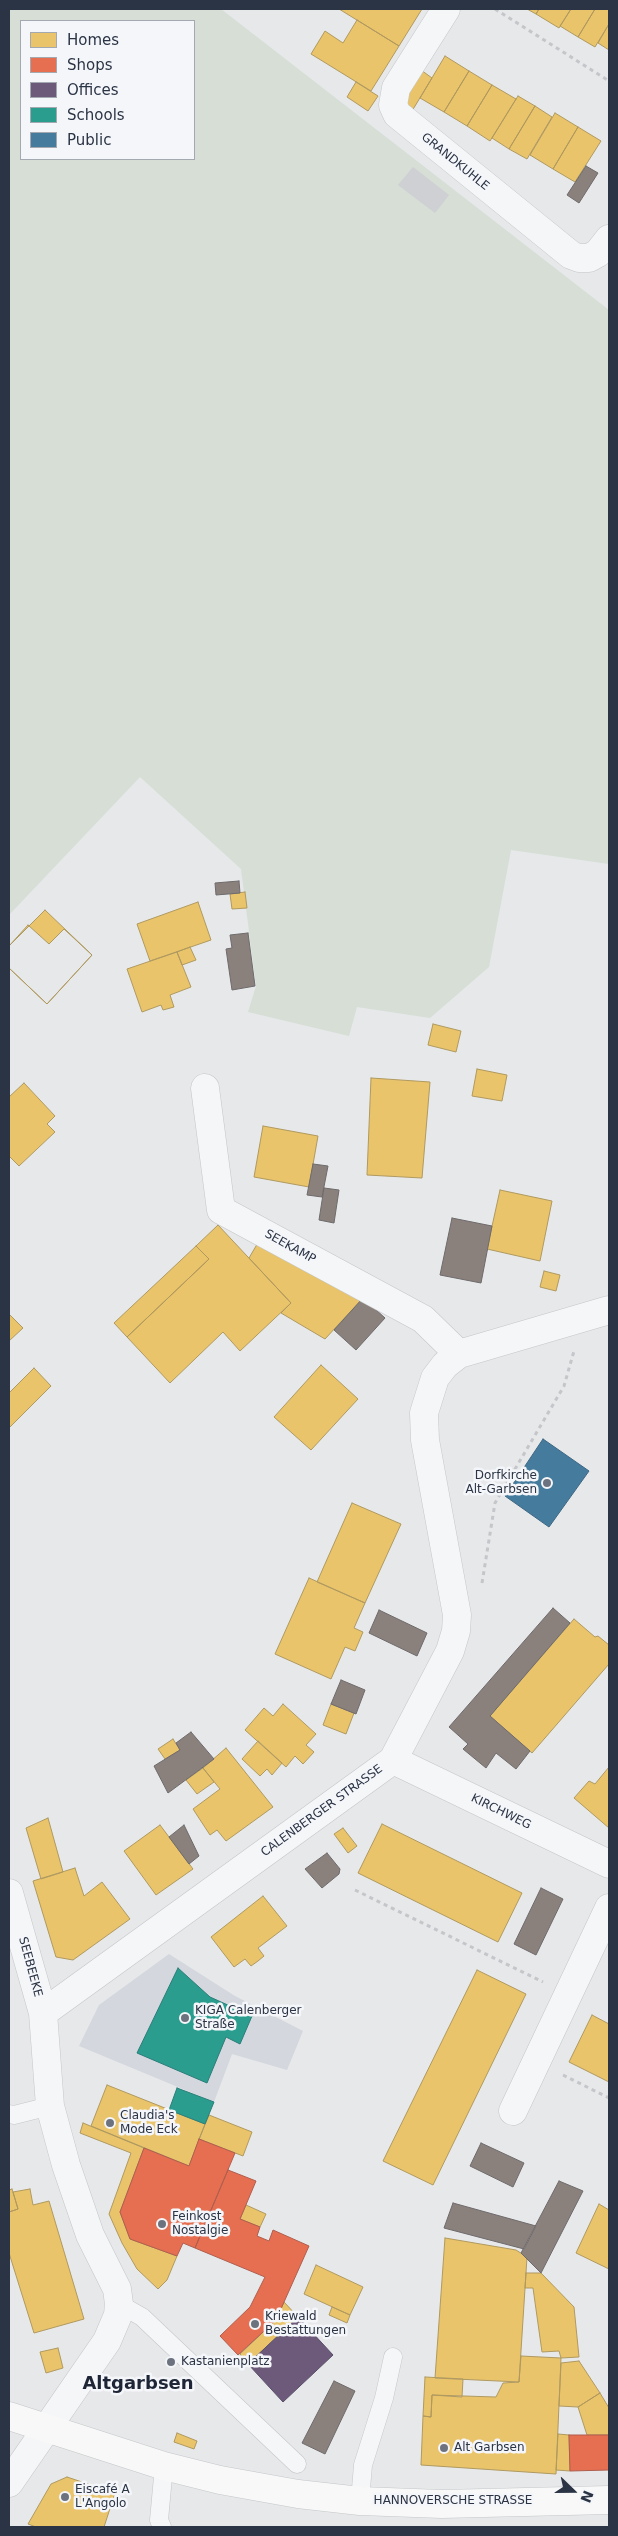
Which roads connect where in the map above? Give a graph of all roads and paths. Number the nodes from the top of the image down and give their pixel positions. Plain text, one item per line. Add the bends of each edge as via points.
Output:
1 (446, 9) edge
2 (495, 9) edge
3 (609, 81) edge
4 (609, 239) edge
5 (205, 1088) dead end
6 (609, 1310) edge
7 (579, 1320) junction
8 (459, 1354) junction
9 (482, 1584) dead end
10 (393, 1760) junction
11 (609, 1864) edge
12 (355, 1890) dead end
13 (9, 1893) edge
14 (609, 1908) edge
15 (567, 1994) junction
16 (43, 2013) junction
17 (536, 2062) junction
18 (609, 2098) edge
19 (50, 2106) junction
20 (513, 2111) dead end
21 (9, 2114) edge
22 (119, 2304) junction
23 (393, 2357) dead end
24 (9, 2416) edge
25 (46, 2428) junction
26 (297, 2464) dead end
27 (164, 2466) junction
28 (9, 2483) edge
29 (609, 2500) edge
30 (360, 2501) junction
31 (162, 2527) edge

1 - 4 street, GRANDKUHLE via 396,88 393,105 402,119 561,247 580,258 589,258 598,253
2 - 3 path
5 - 8 street, SEEKAMP via 222,1210 423,1320
6 - 7 street, CALENBERGER STRASSE
7 - 8 street, CALENBERGER STRASSE
7 - 9 path via 564,1386 495,1503
8 - 10 street, CALENBERGER STRASSE via 435,1378 424,1413 425,1440 457,1615 456,1631 450,1651
10 - 11 street, KIRCHWEG
10 - 16 street, CALENBERGER STRASSE
12 - 15 path
13 - 16 street, SEEBEEKE
14 - 15 street
15 - 17 street
16 - 19 street
17 - 18 path
17 - 20 street
19 - 21 lane
19 - 22 street via 90,2235 117,2289
22 - 25 street via 107,2341
22 - 26 lane via 142,2317
23 - 30 lane via 363,2465
24 - 25 main road, HANNOVERSCHE STRASSE
25 - 27 main road, HANNOVERSCHE STRASSE
25 - 28 street
27 - 30 main road, HANNOVERSCHE STRASSE via 261,2488
27 - 31 lane via 159,2520
29 - 30 main road, HANNOVERSCHE STRASSE via 442,2504

